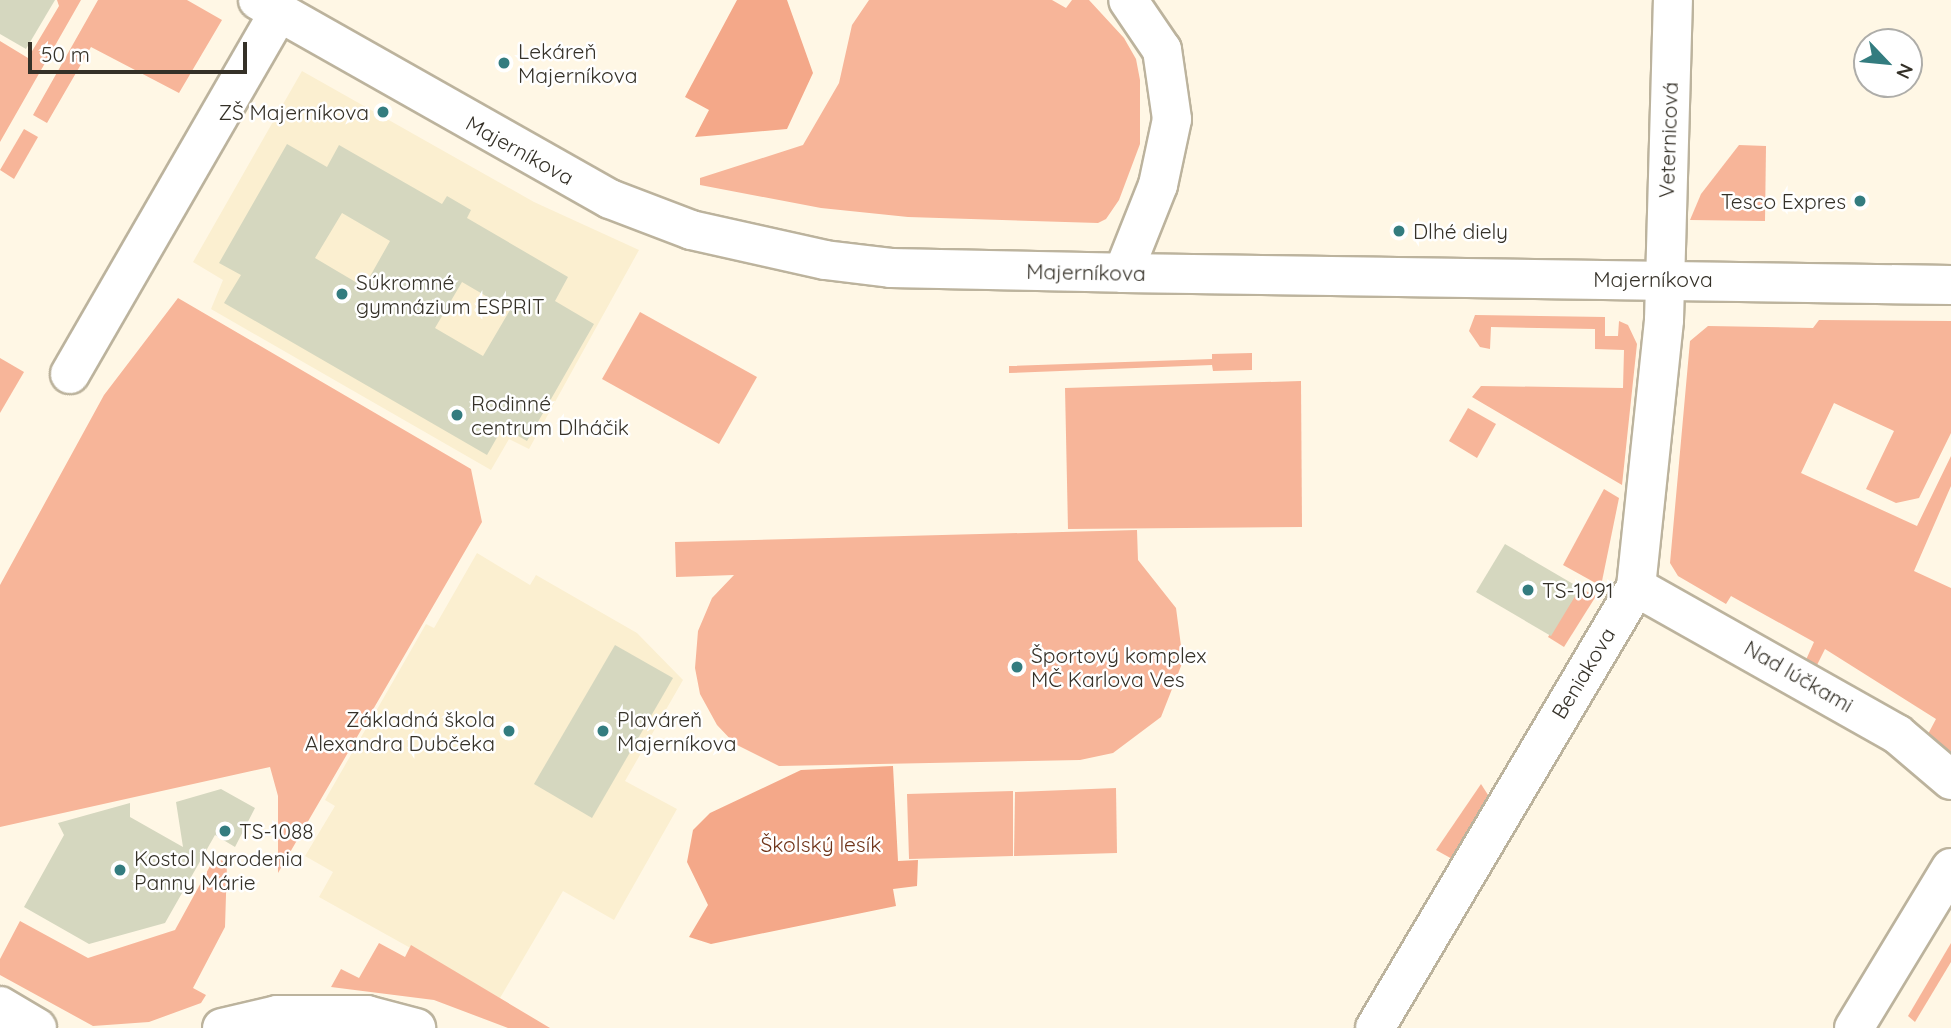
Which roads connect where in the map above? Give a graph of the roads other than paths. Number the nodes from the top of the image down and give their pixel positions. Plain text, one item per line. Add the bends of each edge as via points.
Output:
1 (1128, 0) edge
2 (1673, 0) edge
3 (269, 6) edge
4 (1123, 273) junction
5 (1665, 279) junction
6 (1951, 285) edge
7 (70, 374) dead end
8 (1636, 587) junction
9 (1951, 779) edge
10 (1951, 868) edge
11 (0, 1006) edge
12 (1373, 1027) edge
13 (37, 1028) edge
14 (222, 1028) edge
15 (416, 1028) edge
16 (1854, 1028) edge

1 - 4 street via 1162,50 1172,119 1158,185
2 - 5 street, Veternicová
3 - 4 street, Majerníkova via 557,172 691,230 879,267
3 - 7 street, Majerníkova
4 - 5 street, Majerníkova
5 - 6 street, Majerníkova
5 - 8 street, Beniakova
8 - 9 street, Nad lúčkami via 1823,690 1905,740
8 - 12 street, Beniakova
10 - 16 street
11 - 13 street
14 - 15 street via 276,1015 367,1015

